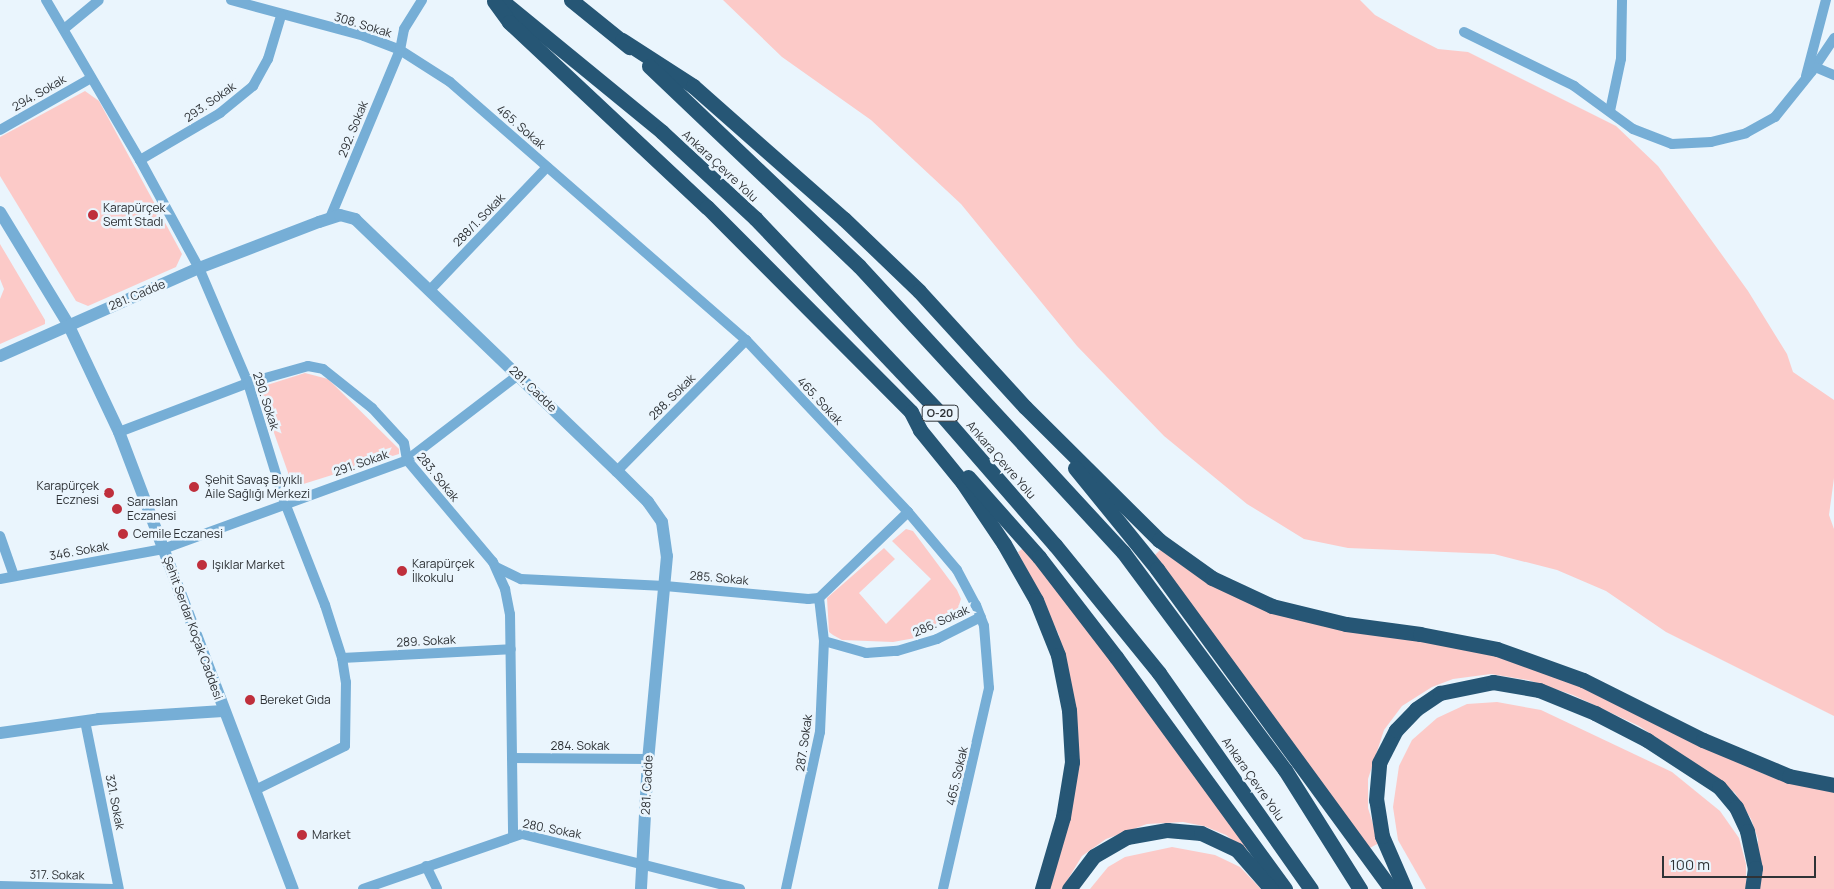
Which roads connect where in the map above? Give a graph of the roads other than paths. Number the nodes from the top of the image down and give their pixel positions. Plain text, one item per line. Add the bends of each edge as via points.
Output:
1 (46, 0) edge
2 (99, 0) edge
3 (231, 0) edge
4 (422, 0) edge
5 (493, 0) edge
6 (501, 0) edge
7 (571, 0) edge
8 (1622, 0) edge
9 (1826, 0) edge
10 (281, 16) junction
11 (64, 29) junction
12 (1464, 32) dead end
13 (1834, 38) edge
14 (622, 40) junction
15 (400, 50) junction
16 (1815, 67) junction
17 (1834, 75) edge
18 (91, 78) junction
19 (1804, 82) junction
20 (1610, 111) junction
21 (0, 130) edge
22 (140, 160) junction
23 (547, 167) junction
24 (0, 212) edge
25 (330, 218) junction
26 (4, 226) edge
27 (199, 268) junction
28 (428, 291) junction
29 (68, 324) junction
30 (746, 340) junction
31 (0, 356) edge
32 (518, 375) junction
33 (248, 383) junction
34 (1025, 407) junction
35 (911, 412) junction
36 (119, 432) junction
37 (407, 460) junction
38 (617, 471) junction
39 (285, 503) junction
40 (908, 512) junction
41 (0, 536) edge
42 (164, 549) junction
43 (496, 567) junction
44 (14, 576) junction
45 (0, 579) edge
46 (521, 579) junction
47 (665, 586) junction
48 (819, 598) junction
49 (509, 604) junction
50 (981, 617) junction
51 (824, 642) junction
52 (511, 649) junction
53 (342, 658) junction
54 (223, 711) junction
55 (85, 721) junction
56 (0, 733) edge
57 (512, 758) junction
58 (648, 758) junction
59 (1834, 785) edge
60 (255, 790) junction
61 (513, 834) junction
62 (644, 864) junction
63 (426, 866) junction
64 (0, 886) edge
65 (38, 888) edge
66 (114, 889) edge
67 (119, 889) edge
68 (292, 889) edge
69 (363, 889) edge
70 (437, 889) edge
71 (641, 889) edge
72 (740, 889) edge
73 (786, 889) edge
74 (943, 889) edge
75 (1042, 889) edge
76 (1069, 889) edge
77 (1271, 889) edge
78 (1285, 889) edge
79 (1312, 889) edge
80 (1360, 889) edge
81 (1391, 889) edge
82 (1406, 889) edge
83 (1752, 889) edge

1 - 11 street, 290. Sokak
2 - 11 street
3 - 10 street, 308. Sokak
4 - 15 street, 292. Sokak via 404,29
5 - 35 highway via 509,22 707,206
6 - 79 highway, Ankara Çevre Yolu / O-20 via 662,132 755,218 941,414 1056,545 1159,673
7 - 14 highway, Ankara Çevre Yolu
8 - 20 street via 1620,59
9 - 19 street
10 - 15 street, 308. Sokak via 364,36
10 - 22 street, 293. Sokak via 268,59 252,86 220,113
11 - 18 street, 290. Sokak
12 - 20 street via 1574,86
13 - 16 street
14 - 34 highway via 693,86 844,219 919,291
14 - 80 highway, Ankara Çevre Yolu via 859,266 1123,552 1285,770
15 - 23 street, 465. Sokak via 450,82
15 - 25 street, 292. Sokak
16 - 17 street
16 - 19 street
18 - 21 street, 294. Sokak
18 - 22 street, 290. Sokak
19 - 20 street via 1775,117 1746,133 1711,142 1672,144 1633,129
22 - 27 street, 290. Sokak
23 - 28 street, 288/1. Sokak
23 - 30 street, 465. Sokak
24 - 26 street, Şehit Serdar Koçak Caddesi
25 - 27 street, 281. Cadde
25 - 28 street, 281. Cadde via 340,215 355,219
26 - 29 street, Şehit Serdar Koçak Caddesi
27 - 29 street, 281. Cadde
27 - 33 street, 290. Sokak
28 - 32 street, 281. Cadde
29 - 31 street, 281. Cadde
29 - 36 street, Şehit Serdar Koçak Caddesi
30 - 38 street, 288. Sokak
30 - 40 street, 465. Sokak
32 - 37 street, 291. Sokak
32 - 38 street, 281. Cadde
33 - 36 street, 283. Sokak
33 - 37 street, 283. Sokak via 308,366 323,369 372,408 404,443
33 - 39 street, 290. Sokak
34 - 59 highway via 1160,540 1212,578 1272,606 1346,624 1420,634 1497,650 1583,680 1703,740 1789,776
34 - 81 highway via 1157,569
35 - 75 highway via 920,430 963,483 1004,544 1036,600 1058,655 1069,710 1072,762 1063,817
35 - 78 highway via 1039,557 1219,794
36 - 42 street, Şehit Serdar Koçak Caddesi
37 - 39 street, 291. Sokak
37 - 43 street, 283. Sokak
38 - 47 street, 281. Cadde via 648,502 662,522 666,547
39 - 42 street, 291. Sokak
39 - 53 street, 290. Sokak
40 - 48 street
40 - 50 street, 465. Sokak via 957,570
41 - 44 street
42 - 44 street, 346. Sokak
42 - 54 street, Şehit Serdar Koçak Caddesi
43 - 46 street, 285. Sokak
43 - 49 street, 283. Sokak
44 - 45 street, 346. Sokak
46 - 47 street, 285. Sokak
46 - 49 street
47 - 48 street, 285. Sokak via 808,600
47 - 58 street, 281. Cadde
48 - 51 street, 287. Sokak
49 - 52 street, 283. Sokak
50 - 51 street, 286. Sokak via 938,639 897,651 866,653
50 - 74 street, 465. Sokak via 989,658 988,698
51 - 73 street, 287. Sokak via 818,743
52 - 53 street, 289. Sokak
52 - 57 street, 283. Sokak
53 - 60 street, 290. Sokak via 346,682 344,746
54 - 55 street
54 - 60 street, Şehit Serdar Koçak Caddesi
55 - 56 street
55 - 67 street, 321. Sokak
57 - 58 street, 284. Sokak
57 - 61 street, 283. Sokak
58 - 62 street, 281. Cadde
60 - 68 street, Şehit Serdar Koçak Caddesi
61 - 62 street, 280. Sokak via 534,836
61 - 63 street, 280. Sokak
62 - 71 street, 281. Cadde
62 - 72 street, 280. Sokak
63 - 69 street, 280. Sokak
63 - 70 street
64 - 65 street, 317. Sokak
65 - 66 street, 317. Sokak
76 - 77 highway via 1094,856 1127,837 1167,830 1201,832 1237,850
82 - 83 highway via 1382,836 1376,800 1379,763 1396,730 1416,709 1440,693 1493,682 1539,690 1595,713 1647,740 1720,787 1736,807 1747,831 1755,868

